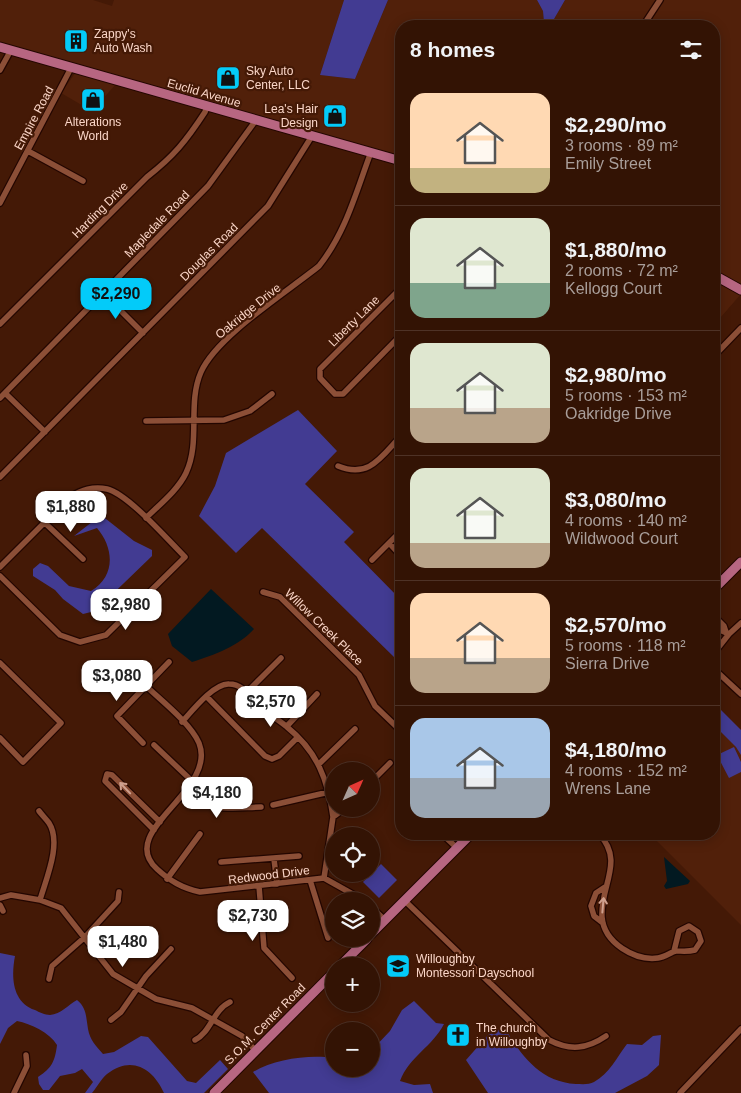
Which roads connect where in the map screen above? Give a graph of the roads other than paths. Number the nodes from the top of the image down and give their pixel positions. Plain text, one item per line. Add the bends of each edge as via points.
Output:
1 (660, 0) edge
2 (647, 20) edge
3 (0, 47) edge
4 (11, 50) junction
5 (71, 68) junction
6 (0, 70) edge
7 (207, 107) junction
8 (256, 120) junction
9 (312, 136) junction
10 (28, 152) junction
11 (371, 152) junction
12 (395, 158) edge
13 (83, 181) dead end
14 (0, 203) edge
15 (720, 278) edge
16 (741, 290) edge
17 (103, 293) junction
18 (395, 294) edge
19 (0, 324) edge
20 (741, 328) edge
21 (143, 333) junction
22 (395, 341) edge
23 (720, 350) edge
24 (5, 393) junction
25 (272, 394) dead end
26 (0, 398) edge
27 (193, 420) junction
28 (146, 421) dead end
29 (45, 432) junction
30 (395, 442) edge
31 (338, 466) dead end
32 (0, 477) edge
33 (146, 518) junction
34 (45, 522) junction
35 (395, 537) edge
36 (389, 543) junction
37 (395, 550) edge
38 (83, 559) dead end
39 (372, 560) dead end
40 (741, 562) edge
41 (0, 567) edge
42 (0, 576) edge
43 (720, 583) edge
44 (264, 592) dead end
45 (720, 622) edge
46 (741, 622) edge
47 (720, 629) edge
48 (728, 633) junction
49 (720, 644) edge
50 (281, 658) dead end
51 (169, 662) dead end
52 (0, 663) edge
53 (720, 675) edge
54 (147, 687) junction
55 (247, 692) junction
56 (318, 694) dead end
57 (741, 694) edge
58 (206, 697) junction
59 (182, 722) junction
60 (395, 725) edge
61 (286, 726) junction
62 (355, 729) dead end
63 (298, 737) junction
64 (0, 738) edge
65 (143, 743) dead end
66 (154, 745) dead end
67 (390, 763) dead end
68 (319, 764) junction
69 (380, 773) edge
70 (325, 779) edge
71 (192, 781) junction
72 (185, 791) junction
73 (325, 793) edge
74 (273, 805) dead end
75 (261, 807) dead end
76 (39, 811) dead end
77 (333, 818) edge
78 (160, 822) junction
79 (154, 830) junction
80 (200, 834) dead end
81 (448, 840) edge
82 (465, 840) edge
83 (604, 840) edge
84 (457, 848) junction
85 (299, 856) dead end
86 (274, 859) junction
87 (221, 862) dead end
88 (324, 878) junction
89 (168, 879) junction
90 (310, 880) junction
91 (276, 884) junction
92 (259, 886) junction
93 (605, 886) junction
94 (119, 892) dead end
95 (349, 892) edge
96 (0, 898) edge
97 (40, 900) junction
98 (404, 900) junction
99 (380, 920) edge
100 (382, 923) joint
101 (603, 923) junction
102 (325, 928) edge
103 (85, 937) junction
104 (359, 947) edge
105 (171, 949) dead end
106 (674, 951) junction
107 (349, 957) edge
108 (292, 978) dead end
109 (49, 979) dead end
110 (325, 981) edge
111 (136, 989) junction
112 (230, 1002) dead end
113 (112, 1020) dead end
114 (213, 1020) junction
115 (741, 1029) edge
116 (606, 1036) dead end
117 (194, 1040) dead end
118 (256, 1050) junction
119 (26, 1055) dead end
120 (14, 1093) edge
121 (214, 1093) edge
122 (680, 1093) edge

1 - 2 street
3 - 4 main road, Euclid Avenue
4 - 5 main road, Euclid Avenue
4 - 6 street
5 - 7 main road, Euclid Avenue
5 - 10 street, Empire Road
7 - 8 main road, Euclid Avenue
7 - 19 street, Harding Drive via 184,145 147,177
8 - 9 main road, Euclid Avenue
8 - 17 street, Mapledale Road via 208,186
9 - 11 main road, Euclid Avenue
9 - 21 street, Douglas Road via 268,206
10 - 13 street
10 - 14 street, Empire Road
11 - 12 main road, Euclid Avenue
11 - 27 street, Oakridge Drive via 340,236 330,252 319,266 231,335 212,354 194,391
15 - 16 main road
17 - 21 street
17 - 24 street, Mapledale Road
18 - 22 street, Liberty Lane via 320,369 320,378 335,394 343,394
20 - 23 street
21 - 29 street, Douglas Road
24 - 26 street, Mapledale Road
24 - 29 street
25 - 27 street via 250,411 224,420
27 - 28 street
27 - 33 street, Oakridge Drive via 193,448 186,473
29 - 32 street, Douglas Road
30 - 31 street via 369,468 355,472
33 - 34 street via 116,492 96,488 82,490 70,497
33 - 42 street via 185,557 112,630 97,639 80,642 60,635
34 - 38 street
34 - 41 street
35 - 36 street
36 - 37 street
36 - 39 street
40 - 43 main road
44 - 60 street, Willow Creek Place via 280,597 359,675 375,706
45 - 48 street
46 - 48 street
47 - 48 street
48 - 49 street
50 - 55 street
51 - 54 street
52 - 64 street via 61,723 23,762
53 - 57 street
54 - 59 street, Redwood Drive
54 - 65 street via 117,716
55 - 58 street via 228,684
55 - 61 street via 260,708
56 - 61 street
58 - 59 street
58 - 63 street via 265,756 272,759 279,756
59 - 71 street, Redwood Drive via 199,743 201,758
61 - 63 street
62 - 68 street
63 - 68 street
66 - 71 street
67 - 69 street
68 - 70 street
71 - 72 street, Redwood Drive
72 - 75 street via 210,807
72 - 78 street, Redwood Drive
73 - 74 street
76 - 97 street via 50,824 54,836
77 - 88 street
78 - 79 street, Redwood Drive
78 -> 79 street via 112,775 107,774 105,781
79 - 89 street, Redwood Drive via 147,840 145,853
80 - 89 street
81 - 84 street
82 - 84 main road
83 - 93 street via 613,861
84 - 98 main road
85 - 86 street
86 - 87 street
86 - 91 street
88 - 90 street, Redwood Drive
88 - 95 street, Redwood Drive
89 - 92 street, Redwood Drive via 200,892
90 - 91 street, Redwood Drive
90 - 102 street
91 - 92 street, Redwood Drive
92 - 108 street via 264,948
101 -> 93 street
93 - 101 street via 596,893 591,906 594,916
94 - 103 street via 118,901
96 - 97 street via 11,895
97 - 103 street via 61,908
98 - 100 main road
98 - 116 street via 549,1040 569,1048 582,1047
99 - 100 street
101 - 106 street via 618,945 634,955 658,958
103 - 109 street via 52,966
103 - 111 street via 113,974
104 - 107 main road
105 - 111 street
106 - 106 street via 689,952 697,948 701,941 698,932 689,926 680,930
110 - 118 main road, S.O.M. Center Road
111 - 113 street
111 - 114 street via 165,1002 192,1008
112 - 114 street via 223,1005
114 - 117 street via 203,1036
114 - 118 street via 242,1036
115 - 122 street
118 - 121 main road, S.O.M. Center Road
119 - 120 street via 27,1066

